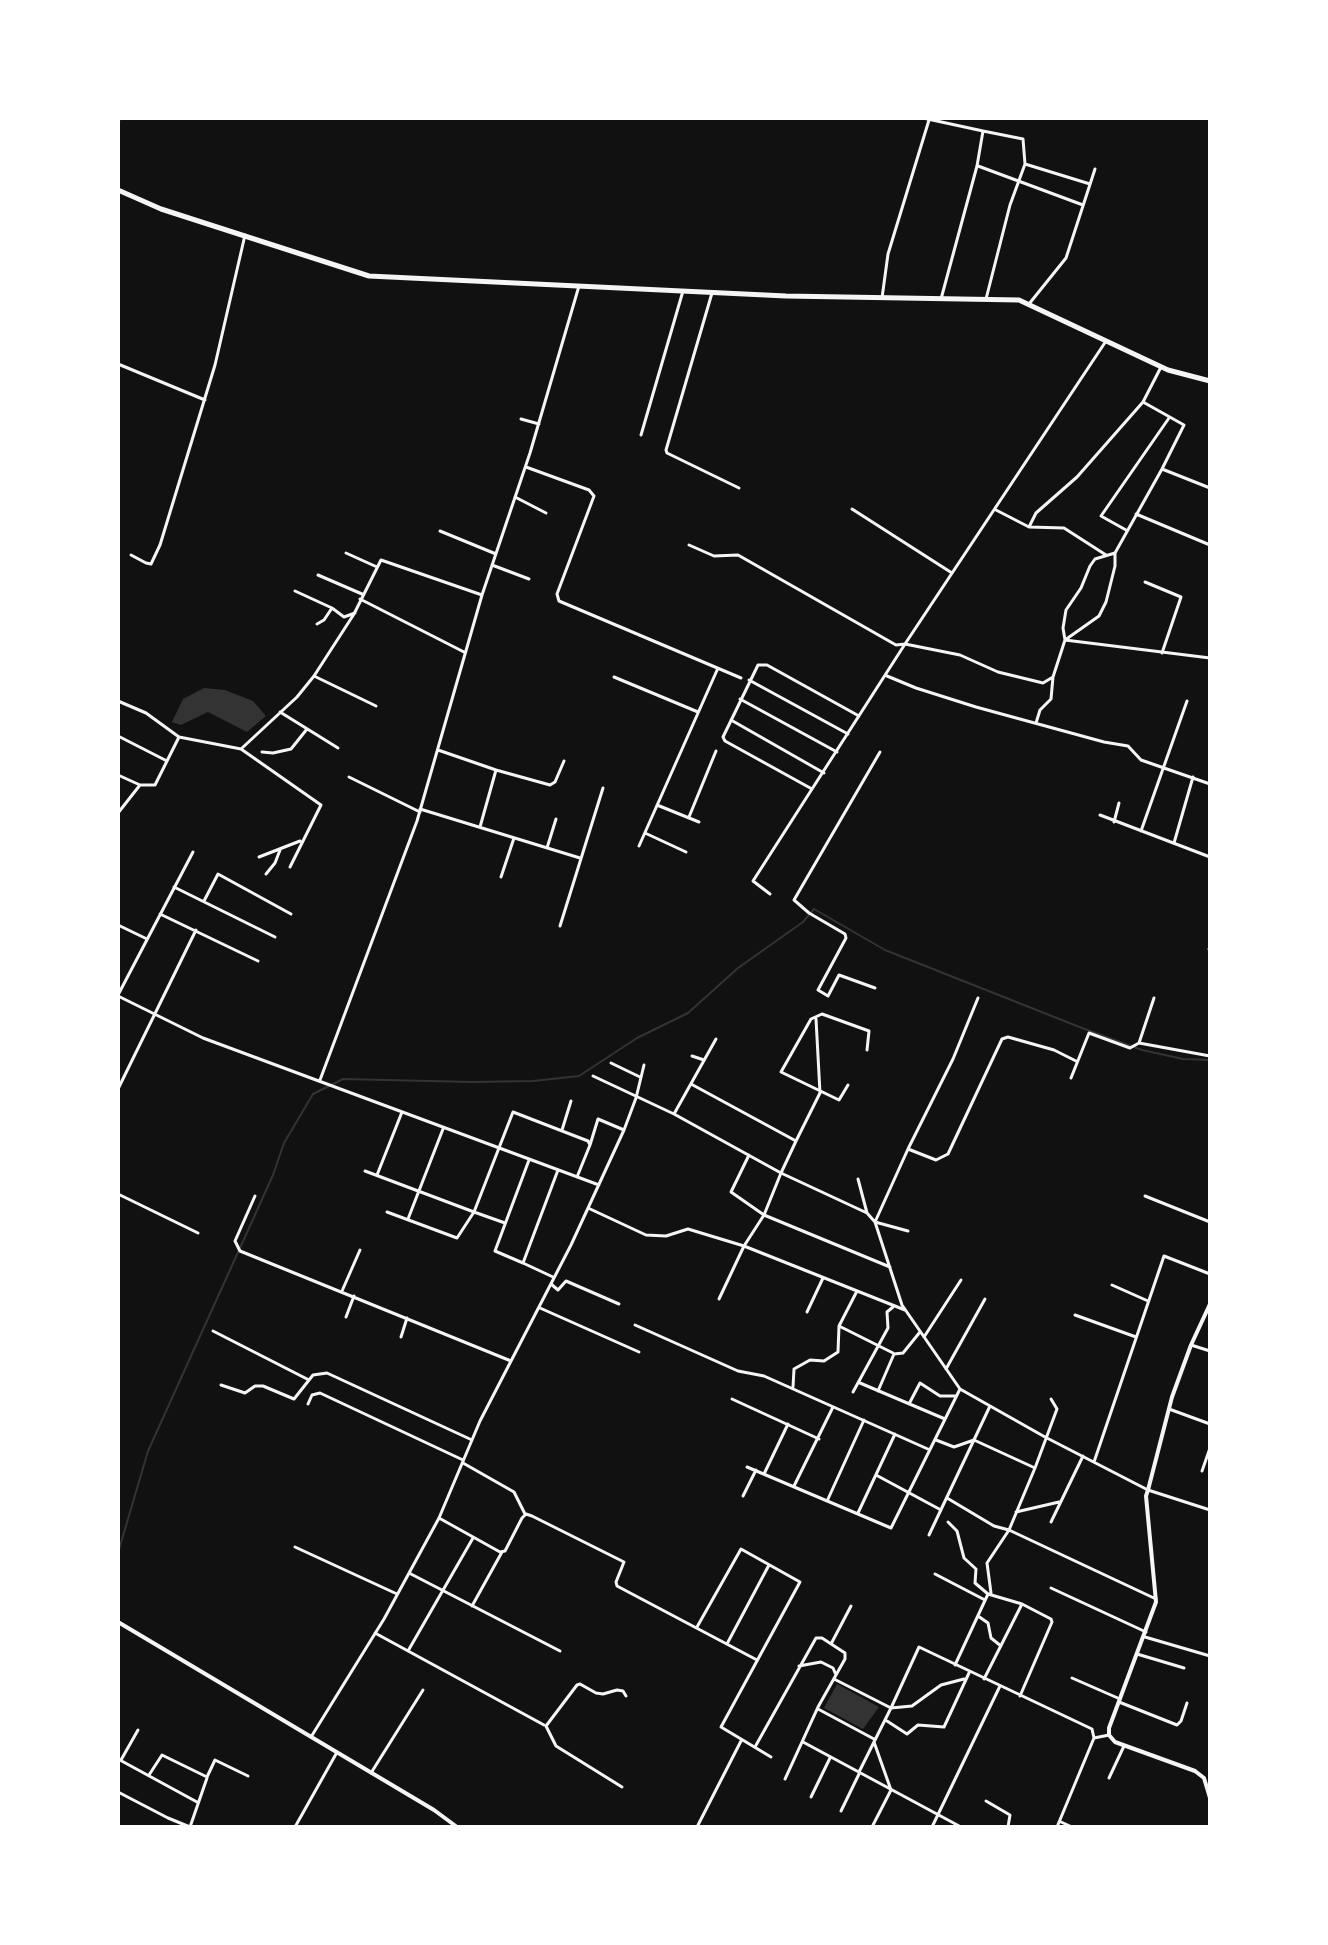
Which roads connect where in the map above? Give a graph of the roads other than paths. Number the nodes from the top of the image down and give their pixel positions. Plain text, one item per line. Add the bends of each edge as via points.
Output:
1 (923, 118) edge
2 (929, 119) edge
3 (983, 131) junction
4 (1025, 164) junction
5 (977, 166) junction
6 (1095, 169) dead end
7 (1018, 182) junction
8 (1090, 184) junction
9 (120, 191) edge
10 (1083, 205) junction
11 (245, 235) junction
12 (579, 286) junction
13 (683, 291) junction
14 (712, 293) junction
15 (882, 298) junction
16 (941, 299) junction
17 (986, 299) junction
18 (1029, 304) junction
19 (1106, 341) junction
20 (118, 364) edge
21 (1161, 367) junction
22 (1210, 381) edge
23 (205, 400) junction
24 (1143, 402) junction
25 (1169, 418) junction
26 (521, 419) dead end
27 (539, 424) junction
28 (641, 435) dead end
29 (526, 467) junction
30 (1162, 469) junction
31 (739, 488) dead end
32 (1210, 488) edge
33 (515, 497) junction
34 (852, 509) dead end
35 (996, 510) junction
36 (546, 513) dead end
37 (1136, 514) junction
38 (1029, 527) junction
39 (1126, 530) junction
40 (440, 531) dead end
41 (689, 545) dead end
42 (1210, 545) edge
43 (346, 553) dead end
44 (1115, 553) junction
45 (496, 554) junction
46 (131, 555) dead end
47 (1106, 555) junction
48 (492, 565) junction
49 (377, 567) junction
50 (952, 573) junction
51 (318, 575) dead end
52 (529, 579) dead end
53 (1145, 582) dead end
54 (295, 591) dead end
55 (482, 595) junction
56 (362, 597) junction
57 (332, 608) junction
58 (355, 613) junction
59 (317, 624) dead end
60 (1065, 640) junction
61 (905, 644) junction
62 (465, 652) junction
63 (1162, 653) junction
64 (1210, 658) edge
65 (718, 668) junction
66 (314, 676) junction
67 (887, 676) junction
68 (614, 677) dead end
69 (1053, 677) junction
70 (741, 678) dead end
71 (749, 680) junction
72 (740, 699) junction
73 (118, 701) edge
74 (1187, 701) dead end
75 (376, 706) dead end
76 (280, 712) junction
77 (698, 712) junction
78 (860, 716) junction
79 (731, 720) junction
80 (1036, 723) junction
81 (307, 729) junction
82 (848, 734) junction
83 (118, 736) edge
84 (179, 737) junction
85 (338, 748) dead end
86 (241, 749) junction
87 (438, 750) junction
88 (716, 751) dead end
89 (262, 752) dead end
90 (837, 752) junction
91 (880, 752) dead end
92 (167, 761) junction
93 (564, 761) dead end
94 (1162, 768) junction
95 (496, 770) junction
96 (824, 773) junction
97 (118, 775) edge
98 (349, 777) dead end
99 (1193, 777) junction
100 (1210, 784) edge
101 (140, 785) junction
102 (603, 788) dead end
103 (812, 789) junction
104 (1119, 803) dead end
105 (657, 805) junction
106 (420, 811) junction
107 (118, 813) edge
108 (1100, 815) dead end
109 (689, 817) junction
110 (556, 819) dead end
111 (699, 822) dead end
112 (1114, 822) junction
113 (480, 828) junction
114 (1141, 831) junction
115 (645, 833) junction
116 (514, 838) junction
117 (301, 841) junction
118 (1173, 843) junction
119 (639, 846) dead end
120 (547, 848) junction
121 (280, 850) junction
122 (193, 852) dead end
123 (686, 852) dead end
124 (259, 857) dead end
125 (1210, 857) edge
126 (580, 858) junction
127 (290, 867) dead end
128 (266, 874) dead end
129 (501, 877) dead end
130 (174, 887) junction
131 (770, 894) dead end
132 (204, 901) junction
133 (160, 914) junction
134 (291, 914) dead end
135 (118, 925) edge
136 (560, 926) dead end
137 (196, 930) junction
138 (275, 937) dead end
139 (147, 940) junction
140 (258, 961) dead end
141 (875, 988) dead end
142 (118, 996) edge
143 (978, 998) dead end
144 (1154, 998) dead end
145 (155, 1014) junction
146 (816, 1017) junction
147 (716, 1039) dead end
148 (1137, 1044) junction
149 (867, 1050) dead end
150 (692, 1056) dead end
151 (1210, 1056) edge
152 (704, 1060) junction
153 (1076, 1061) junction
154 (611, 1063) dead end
155 (644, 1065) dead end
156 (593, 1076) dead end
157 (641, 1077) junction
158 (1071, 1078) dead end
159 (320, 1081) junction
160 (691, 1084) junction
161 (848, 1085) dead end
162 (118, 1089) edge
163 (820, 1093) junction
164 (636, 1098) junction
165 (571, 1101) dead end
166 (402, 1112) junction
167 (674, 1114) junction
168 (443, 1127) junction
169 (562, 1130) junction
170 (624, 1130) junction
171 (796, 1141) junction
172 (590, 1145) junction
173 (498, 1148) junction
174 (908, 1149) junction
175 (749, 1155) junction
176 (529, 1159) junction
177 (558, 1170) junction
178 (365, 1171) dead end
179 (781, 1173) junction
180 (377, 1176) junction
181 (577, 1177) junction
182 (858, 1179) dead end
183 (599, 1185) junction
184 (419, 1192) junction
185 (118, 1194) edge
186 (255, 1196) dead end
187 (1145, 1196) dead end
188 (588, 1208) junction
189 (387, 1212) dead end
190 (474, 1212) junction
191 (867, 1213) junction
192 (764, 1215) junction
193 (408, 1219) junction
194 (875, 1222) junction
195 (1210, 1222) edge
196 (505, 1223) junction
197 (908, 1231) dead end
198 (198, 1233) dead end
199 (744, 1246) junction
200 (360, 1250) dead end
201 (523, 1263) junction
202 (890, 1267) junction
203 (1210, 1274) edge
204 (554, 1278) junction
205 (823, 1278) junction
206 (961, 1280) dead end
207 (551, 1284) junction
208 (1112, 1285) dead end
209 (342, 1291) junction
210 (857, 1291) junction
211 (354, 1296) junction
212 (719, 1299) dead end
213 (985, 1299) dead end
214 (1148, 1301) junction
215 (619, 1304) dead end
216 (1210, 1304) edge
217 (895, 1306) junction
218 (539, 1308) junction
219 (905, 1310) junction
220 (807, 1312) dead end
221 (1075, 1315) dead end
222 (346, 1317) dead end
223 (407, 1318) junction
224 (635, 1325) dead end
225 (839, 1326) junction
226 (213, 1331) dead end
227 (920, 1332) junction
228 (401, 1337) dead end
229 (924, 1337) junction
230 (1136, 1337) junction
231 (1191, 1345) junction
232 (878, 1346) junction
233 (1210, 1351) edge
234 (639, 1352) dead end
235 (894, 1354) junction
236 (511, 1361) junction
237 (946, 1369) junction
238 (309, 1380) junction
239 (859, 1383) junction
240 (221, 1385) dead end
241 (793, 1389) junction
242 (960, 1389) junction
243 (878, 1391) junction
244 (853, 1392) dead end
245 (957, 1396) junction
246 (732, 1399) dead end
247 (1051, 1399) dead end
248 (308, 1404) dead end
249 (909, 1404) junction
250 (833, 1406) junction
251 (990, 1406) junction
252 (1169, 1409) junction
253 (945, 1419) junction
254 (864, 1420) junction
255 (788, 1424) junction
256 (1210, 1424) edge
257 (895, 1434) junction
258 (1045, 1437) junction
259 (819, 1439) junction
260 (472, 1440) junction
261 (935, 1440) junction
262 (974, 1440) junction
263 (1210, 1448) edge
264 (930, 1450) junction
265 (1083, 1456) junction
266 (463, 1460) junction
267 (1094, 1462) junction
268 (747, 1467) dead end
269 (1035, 1468) junction
270 (756, 1470) junction
271 (1202, 1471) dead end
272 (764, 1474) junction
273 (876, 1475) junction
274 (794, 1486) junction
275 (1148, 1490) junction
276 (908, 1491) junction
277 (743, 1496) dead end
278 (947, 1498) junction
279 (828, 1499) junction
280 (1061, 1501) junction
281 (941, 1510) junction
282 (1210, 1510) edge
283 (1016, 1512) junction
284 (858, 1513) junction
285 (526, 1514) junction
286 (439, 1518) junction
287 (948, 1522) dead end
288 (1051, 1522) dead end
289 (1009, 1530) junction
290 (929, 1535) dead end
291 (473, 1538) junction
292 (295, 1547) dead end
293 (502, 1552) junction
294 (769, 1565) junction
295 (976, 1569) junction
296 (988, 1570) junction
297 (409, 1573) junction
298 (935, 1574) dead end
299 (1051, 1588) dead end
300 (443, 1592) junction
301 (990, 1593) junction
302 (397, 1594) junction
303 (1156, 1599) junction
304 (985, 1600) junction
305 (1022, 1604) junction
306 (472, 1606) junction
307 (851, 1606) dead end
308 (978, 1616) junction
309 (118, 1622) edge
310 (697, 1627) junction
311 (375, 1633) junction
312 (1145, 1634) junction
313 (728, 1642) junction
314 (831, 1644) junction
315 (1001, 1646) junction
316 (408, 1651) junction
317 (560, 1651) dead end
318 (1137, 1654) junction
319 (1210, 1656) edge
320 (757, 1660) junction
321 (955, 1665) junction
322 (799, 1666) junction
323 (1184, 1668) dead end
324 (969, 1673) junction
325 (835, 1677) junction
326 (1072, 1678) dead end
327 (966, 1679) junction
328 (984, 1679) junction
329 (1000, 1686) junction
330 (423, 1690) dead end
331 (626, 1696) dead end
332 (1020, 1696) junction
333 (1119, 1700) junction
334 (1187, 1703) dead end
335 (891, 1708) junction
336 (818, 1709) junction
337 (885, 1720) junction
338 (546, 1726) junction
339 (138, 1730) dead end
340 (1109, 1735) junction
341 (311, 1737) junction
342 (1094, 1738) junction
343 (741, 1741) junction
344 (875, 1741) junction
345 (803, 1742) junction
346 (1124, 1746) junction
347 (755, 1747) junction
348 (337, 1753) junction
349 (771, 1757) dead end
350 (830, 1758) junction
351 (120, 1759) edge
352 (371, 1773) junction
353 (859, 1773) junction
354 (1210, 1774) edge
355 (149, 1775) junction
356 (248, 1776) dead end
357 (207, 1777) junction
358 (1109, 1778) dead end
359 (1204, 1778) junction
360 (785, 1779) dead end
361 (622, 1787) dead end
362 (891, 1790) junction
363 (118, 1792) edge
364 (811, 1797) dead end
365 (1210, 1798) edge
366 (986, 1801) dead end
367 (197, 1802) junction
368 (841, 1811) dead end
369 (938, 1815) junction
370 (1060, 1821) junction
371 (190, 1827) edge
372 (295, 1827) edge
373 (457, 1827) edge
374 (697, 1827) edge
375 (872, 1827) edge
376 (932, 1827) edge
377 (961, 1827) edge
378 (1008, 1827) edge
379 (1057, 1827) edge
380 (1072, 1827) edge

1 - 2 street
2 - 3 street
2 - 15 street via 888,254
3 - 4 street via 1023,139
3 - 5 street
4 - 7 street
4 - 8 street
5 - 7 street
5 - 16 street
6 - 8 street
7 - 10 street
7 - 17 street
8 - 10 street
9 - 11 main road
10 - 18 street via 1066,258
11 - 12 main road via 369,276
11 - 23 street
12 - 13 main road
12 - 27 street
13 - 14 main road
13 - 28 street
14 - 15 main road
14 - 31 street via 666,450
15 - 16 main road
16 - 17 main road
17 - 18 main road
18 - 19 main road
19 - 21 main road
19 - 35 street
20 - 23 street
21 - 22 main road
21 - 24 street
23 - 46 street via 154,561
24 - 25 street
24 - 38 street via 1077,477 1036,513
25 - 30 street via 1184,425
25 - 39 street via 1101,516
26 - 27 street
27 - 29 street
29 - 33 street
29 - 65 street via 594,496 557,594 559,601
30 - 32 street
30 - 37 street
33 - 36 street
33 - 45 street
34 - 50 street
35 - 38 street
35 - 50 street
37 - 39 street
37 - 42 street
38 - 47 street via 1064,528
39 - 44 street
40 - 45 street
41 - 61 street via 714,556 738,555 896,645
43 - 49 street
44 - 47 street
44 - 60 street via 1099,616
45 - 48 street
47 - 60 street via 1095,559 1066,610
48 - 52 street
48 - 55 street
49 - 55 street via 381,560
49 - 56 street
50 - 61 street
51 - 56 street
53 - 63 street via 1181,597
54 - 57 street
55 - 62 street
56 - 58 street
56 - 62 street
57 - 58 street via 344,617
57 - 59 street
58 - 66 street
60 - 63 street
60 - 69 street
61 - 67 street
61 - 69 street via 960,655 1043,683
62 - 87 street
63 - 64 street
65 - 70 street
65 - 77 street
66 - 75 street
66 - 76 street
67 - 78 street
67 - 80 street
68 - 77 street
69 - 80 street via 1051,699
71 - 72 street
71 - 78 street via 762,663
71 - 82 street
72 - 79 street
72 - 90 street
73 - 84 street
74 - 94 street
76 - 81 street
76 - 86 street
77 - 105 street
78 - 82 street
79 - 96 street
79 - 103 street via 723,733 725,741
80 - 94 street via 1128,746 1137,757
81 - 85 street
81 - 89 street via 291,749
82 - 90 street
83 - 92 street
84 - 86 street
84 - 92 street
86 - 117 street via 321,805
87 - 95 street
87 - 106 street
88 - 109 street
90 - 96 street
91 - 141 street via 794,900 845,934 818,990 828,996 839,975
92 - 101 street via 155,785
93 - 95 street via 550,785
94 - 99 street
94 - 114 street
95 - 113 street
96 - 103 street
97 - 101 street
98 - 106 street
99 - 100 street
99 - 118 street
101 - 107 street
102 - 126 street
103 - 131 street via 753,881
104 - 112 street
105 - 109 street
105 - 115 street
106 - 113 street
106 - 159 street
108 - 112 street
109 - 111 street
110 - 120 street
112 - 114 street
113 - 116 street
114 - 118 street
115 - 119 street
115 - 123 street
116 - 120 street
116 - 129 street
117 - 121 street
117 - 127 street
118 - 125 street
120 - 126 street
121 - 124 street
121 - 128 street
122 - 130 street
126 - 136 street
130 - 132 street
130 - 133 street
132 - 134 street via 218,874
132 - 138 street
133 - 137 street
133 - 139 street
135 - 139 street
137 - 140 street
137 - 145 street
139 - 142 street
142 - 145 street
143 - 174 street
144 - 148 street
145 - 159 street via 203,1038
145 - 162 street
146 - 149 street via 822,1014 869,1031
146 - 163 street
146 - 163 street via 781,1072
147 - 152 street
148 - 151 street
148 - 153 street via 1130,1048 1089,1033
150 - 152 street
152 - 160 street
153 - 158 street
153 - 174 street via 1054,1050 1002,1039 948,1154 936,1160
154 - 157 street
155 - 157 street
156 - 164 street
157 - 164 street
159 - 166 street
160 - 167 street
160 - 171 street
161 - 163 street via 839,1100
163 - 171 street
164 - 167 street
164 - 170 street
165 - 169 street
166 - 168 street
166 - 180 street
167 - 175 street
168 - 173 street
168 - 184 street
169 - 172 street
169 - 173 street via 513,1112
170 - 172 street via 598,1119
170 - 183 street
171 - 179 street
172 - 181 street
173 - 176 street
173 - 190 street
174 - 194 street
175 - 179 street
175 - 192 street via 731,1192
176 - 177 street
176 - 196 street
177 - 181 street
177 - 201 street
178 - 180 street
179 - 191 street
179 - 192 street
180 - 184 street
181 - 183 street
182 - 191 street
183 - 188 street
184 - 190 street
184 - 193 street
185 - 198 street
186 - 209 street via 237,1233 239,1249
187 - 195 street
188 - 199 street via 646,1235 688,1229
188 - 204 street
189 - 193 street
190 - 193 street via 457,1238
190 - 196 street
191 - 194 street
192 - 199 street
192 - 202 street
194 - 197 street
194 - 202 street
196 - 201 street via 495,1252
199 - 205 street
199 - 212 street
200 - 209 street
201 - 204 street
202 - 219 street
203 - 214 street via 1164,1256
204 - 207 street
205 - 210 street
205 - 220 street
206 - 229 street
207 - 215 street via 558,1290 566,1281
207 - 218 street
208 - 214 street
209 - 211 street
210 - 217 street
210 - 225 street
211 - 222 street
211 - 223 street
213 - 237 street
214 - 230 street
216 - 231 main road
217 - 219 street
217 - 232 street via 887,1312 888,1328
218 - 234 street
218 - 236 street
219 - 227 street
221 - 230 street
223 - 228 street
223 - 236 street
224 - 241 street
225 - 232 street
225 - 241 street via 838,1352 794,1369
226 - 238 street
227 - 229 street
227 - 235 street via 903,1353
229 - 237 street
230 - 267 street
231 - 233 street
231 - 252 main road
232 - 235 street
232 - 239 street
235 - 243 street
236 - 260 street
237 - 242 street
238 - 240 street via 294,1399 263,1386 245,1393
238 - 260 street via 327,1373
239 - 243 street
239 - 244 street
241 - 250 street
242 - 245 street
242 - 251 street
243 - 249 street
245 - 249 street via 940,1396 920,1383
245 - 253 street
246 - 255 street
247 - 258 street via 1057,1409
248 - 266 street via 320,1393
249 - 253 street
250 - 254 street
250 - 259 street
251 - 258 street
251 - 262 street
252 - 256 street
252 - 275 main road
253 - 261 street
254 - 257 street
254 - 279 street
255 - 259 street
255 - 272 street
257 - 264 street
257 - 273 street
258 - 265 street
258 - 269 street
259 - 274 street
260 - 266 street
261 - 262 street via 954,1447
261 - 264 street
262 - 269 street
262 - 278 street
263 - 271 street
264 - 276 street
265 - 267 street
265 - 280 street
266 - 285 street via 514,1492
266 - 286 street
267 - 275 street
268 - 270 street
269 - 283 street
270 - 272 street
270 - 277 street
272 - 274 street
273 - 276 street
273 - 284 street
274 - 279 street
275 - 282 street
275 - 303 main road
276 - 281 street
276 - 284 street via 891,1528
278 - 281 street
278 - 289 street
279 - 284 street
280 - 283 street
280 - 288 street
281 - 290 street
283 - 289 street
285 - 293 street
285 - 310 street via 624,1562 617,1586
286 - 291 street
286 - 297 street
287 - 295 street via 957,1531 964,1558
289 - 296 street via 987,1563
289 - 303 street
291 - 293 street
291 - 300 street
292 - 302 street
293 - 306 street
294 - 310 street via 741,1549
294 - 313 street
294 - 320 street via 800,1582
295 - 296 street
295 - 301 street via 975,1583
296 - 301 street
297 - 300 street
297 - 302 street
298 - 304 street
299 - 312 street
300 - 306 street
300 - 316 street
301 - 304 street
301 - 305 street
302 - 311 street
303 - 312 main road
304 - 308 street
305 - 315 street
305 - 332 street via 1052,1622
306 - 317 street
307 - 314 street
308 - 315 street
308 - 321 street
309 - 341 main road
310 - 313 street
311 - 316 street
311 - 341 street
312 - 318 main road
312 - 319 street
313 - 320 street
314 - 322 street via 816,1638
314 - 325 street via 846,1656
315 - 328 street
316 - 338 street
318 - 323 street
318 - 333 main road
320 - 343 street via 720,1729
321 - 324 street
321 - 335 street via 919,1647
322 - 325 street via 821,1662 833,1668
322 - 347 street
324 - 327 street
324 - 328 street
325 - 335 street
325 - 336 street
326 - 333 street
327 - 335 street via 941,1685 912,1706
327 - 337 street via 944,1727 918,1725 907,1734
328 - 329 street
329 - 332 street
329 - 369 street
330 - 352 street
331 - 338 street via 623,1691 603,1694 577,1685
332 - 342 street via 1092,1729
333 - 334 street via 1177,1725
333 - 340 main road
335 - 337 street
336 - 344 street
336 - 345 street
337 - 344 street
338 - 361 street via 556,1746
339 - 351 street
340 - 342 street
340 - 346 main road
341 - 348 main road
342 - 370 street
343 - 347 street
343 - 374 street
344 - 353 street
344 - 362 street
345 - 350 street
345 - 360 street
346 - 358 street
346 - 359 main road
347 - 349 street
348 - 352 main road
348 - 372 street
350 - 353 street
350 - 364 street
351 - 355 street
352 - 373 main road
353 - 362 street
353 - 368 street
354 - 359 street
355 - 357 street via 162,1755
355 - 367 street
356 - 357 street via 215,1760
357 - 367 street
359 - 365 main road
362 - 369 street
362 - 375 street
363 - 371 street
366 - 378 street via 1010,1815
367 - 371 street
369 - 376 street
369 - 377 street
370 - 379 street
370 - 380 street

